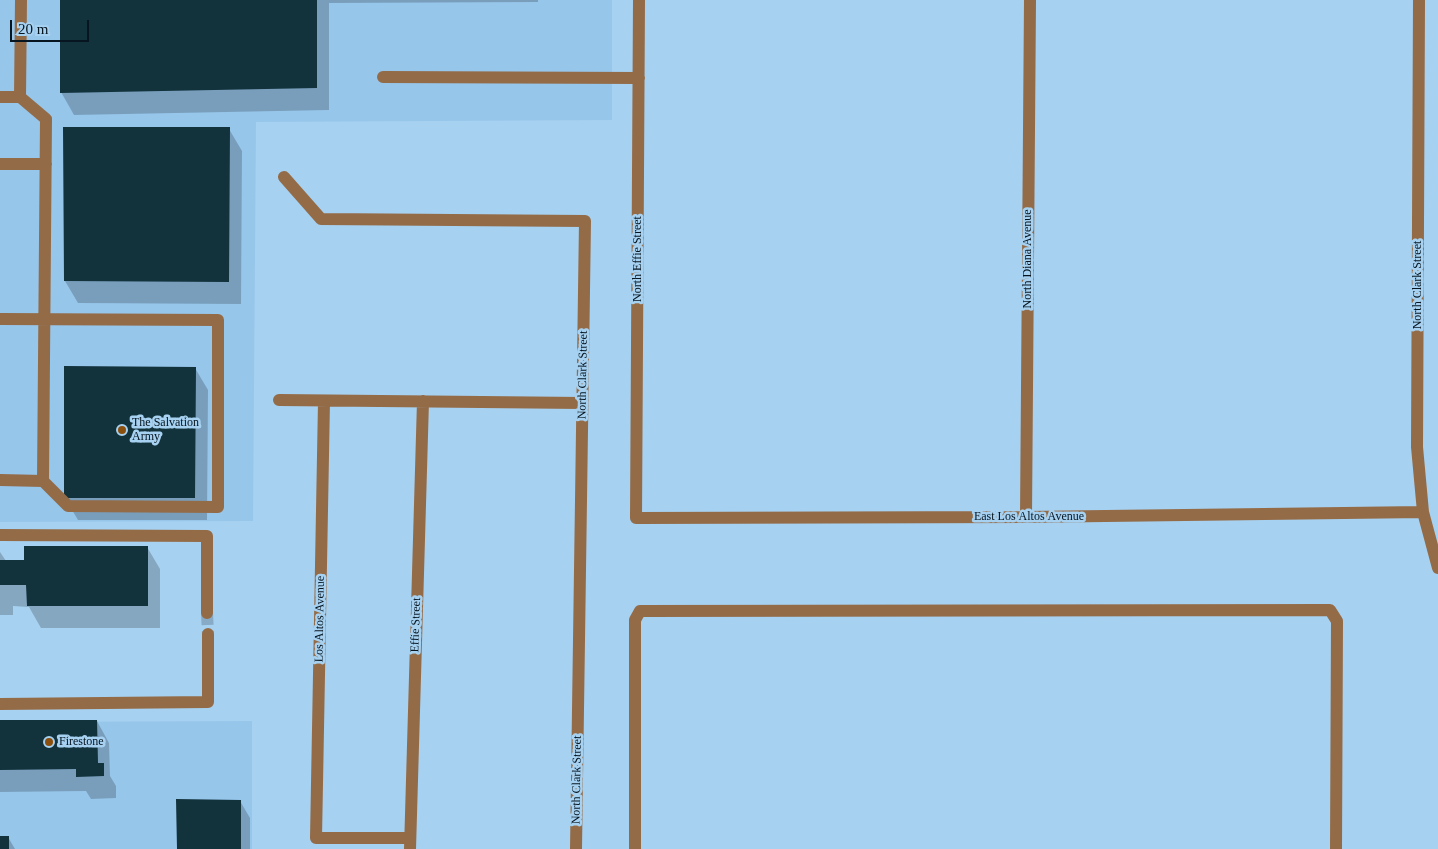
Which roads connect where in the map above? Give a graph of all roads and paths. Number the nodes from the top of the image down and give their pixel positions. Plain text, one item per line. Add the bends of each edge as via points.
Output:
1 (21, 0) edge
2 (639, 0) edge
3 (1030, 0) edge
4 (1419, 0) edge
5 (383, 77) dead end
6 (639, 78) junction
7 (0, 96) edge
8 (20, 97) junction
9 (0, 164) edge
10 (46, 164) junction
11 (284, 177) dead end
12 (0, 320) edge
13 (44, 320) junction
14 (280, 400) dead end
15 (324, 401) junction
16 (423, 402) junction
17 (582, 403) junction
18 (0, 480) edge
19 (43, 481) junction
20 (1422, 512) junction
21 (1026, 517) junction
22 (636, 518) joint
23 (0, 535) edge
24 (1438, 568) edge
25 (207, 613) tunnel mouth
26 (208, 634) tunnel mouth
27 (0, 704) edge
28 (410, 844) edge
29 (576, 849) edge
30 (635, 849) edge
31 (1336, 849) edge

1 - 8 street
2 - 6 street, North Effie Street
3 - 21 street, North Diana Avenue
4 - 20 street, North Clark Street via 1416,447
5 - 6 street
6 - 22 street, North Effie Street
7 - 8 street
8 - 10 street via 46,119
9 - 10 street
10 - 13 street
11 - 17 street, North Clark Street via 321,219 585,220
12 - 13 street
13 - 19 street
13 - 19 street via 218,320 218,507 68,506
14 - 15 street
15 - 16 street
15 - 28 street, Los Altos Avenue via 316,838
16 - 17 street
16 - 28 street, Effie Street
17 - 29 street, North Clark Street
18 - 19 street
20 - 21 street, East Los Altos Avenue
20 - 24 street, North Clark Street
21 - 22 street, East Los Altos Avenue
23 - 25 street via 207,536
26 - 27 street via 208,702
30 - 31 street via 635,620 640,611 1221,610 1330,610 1338,622

